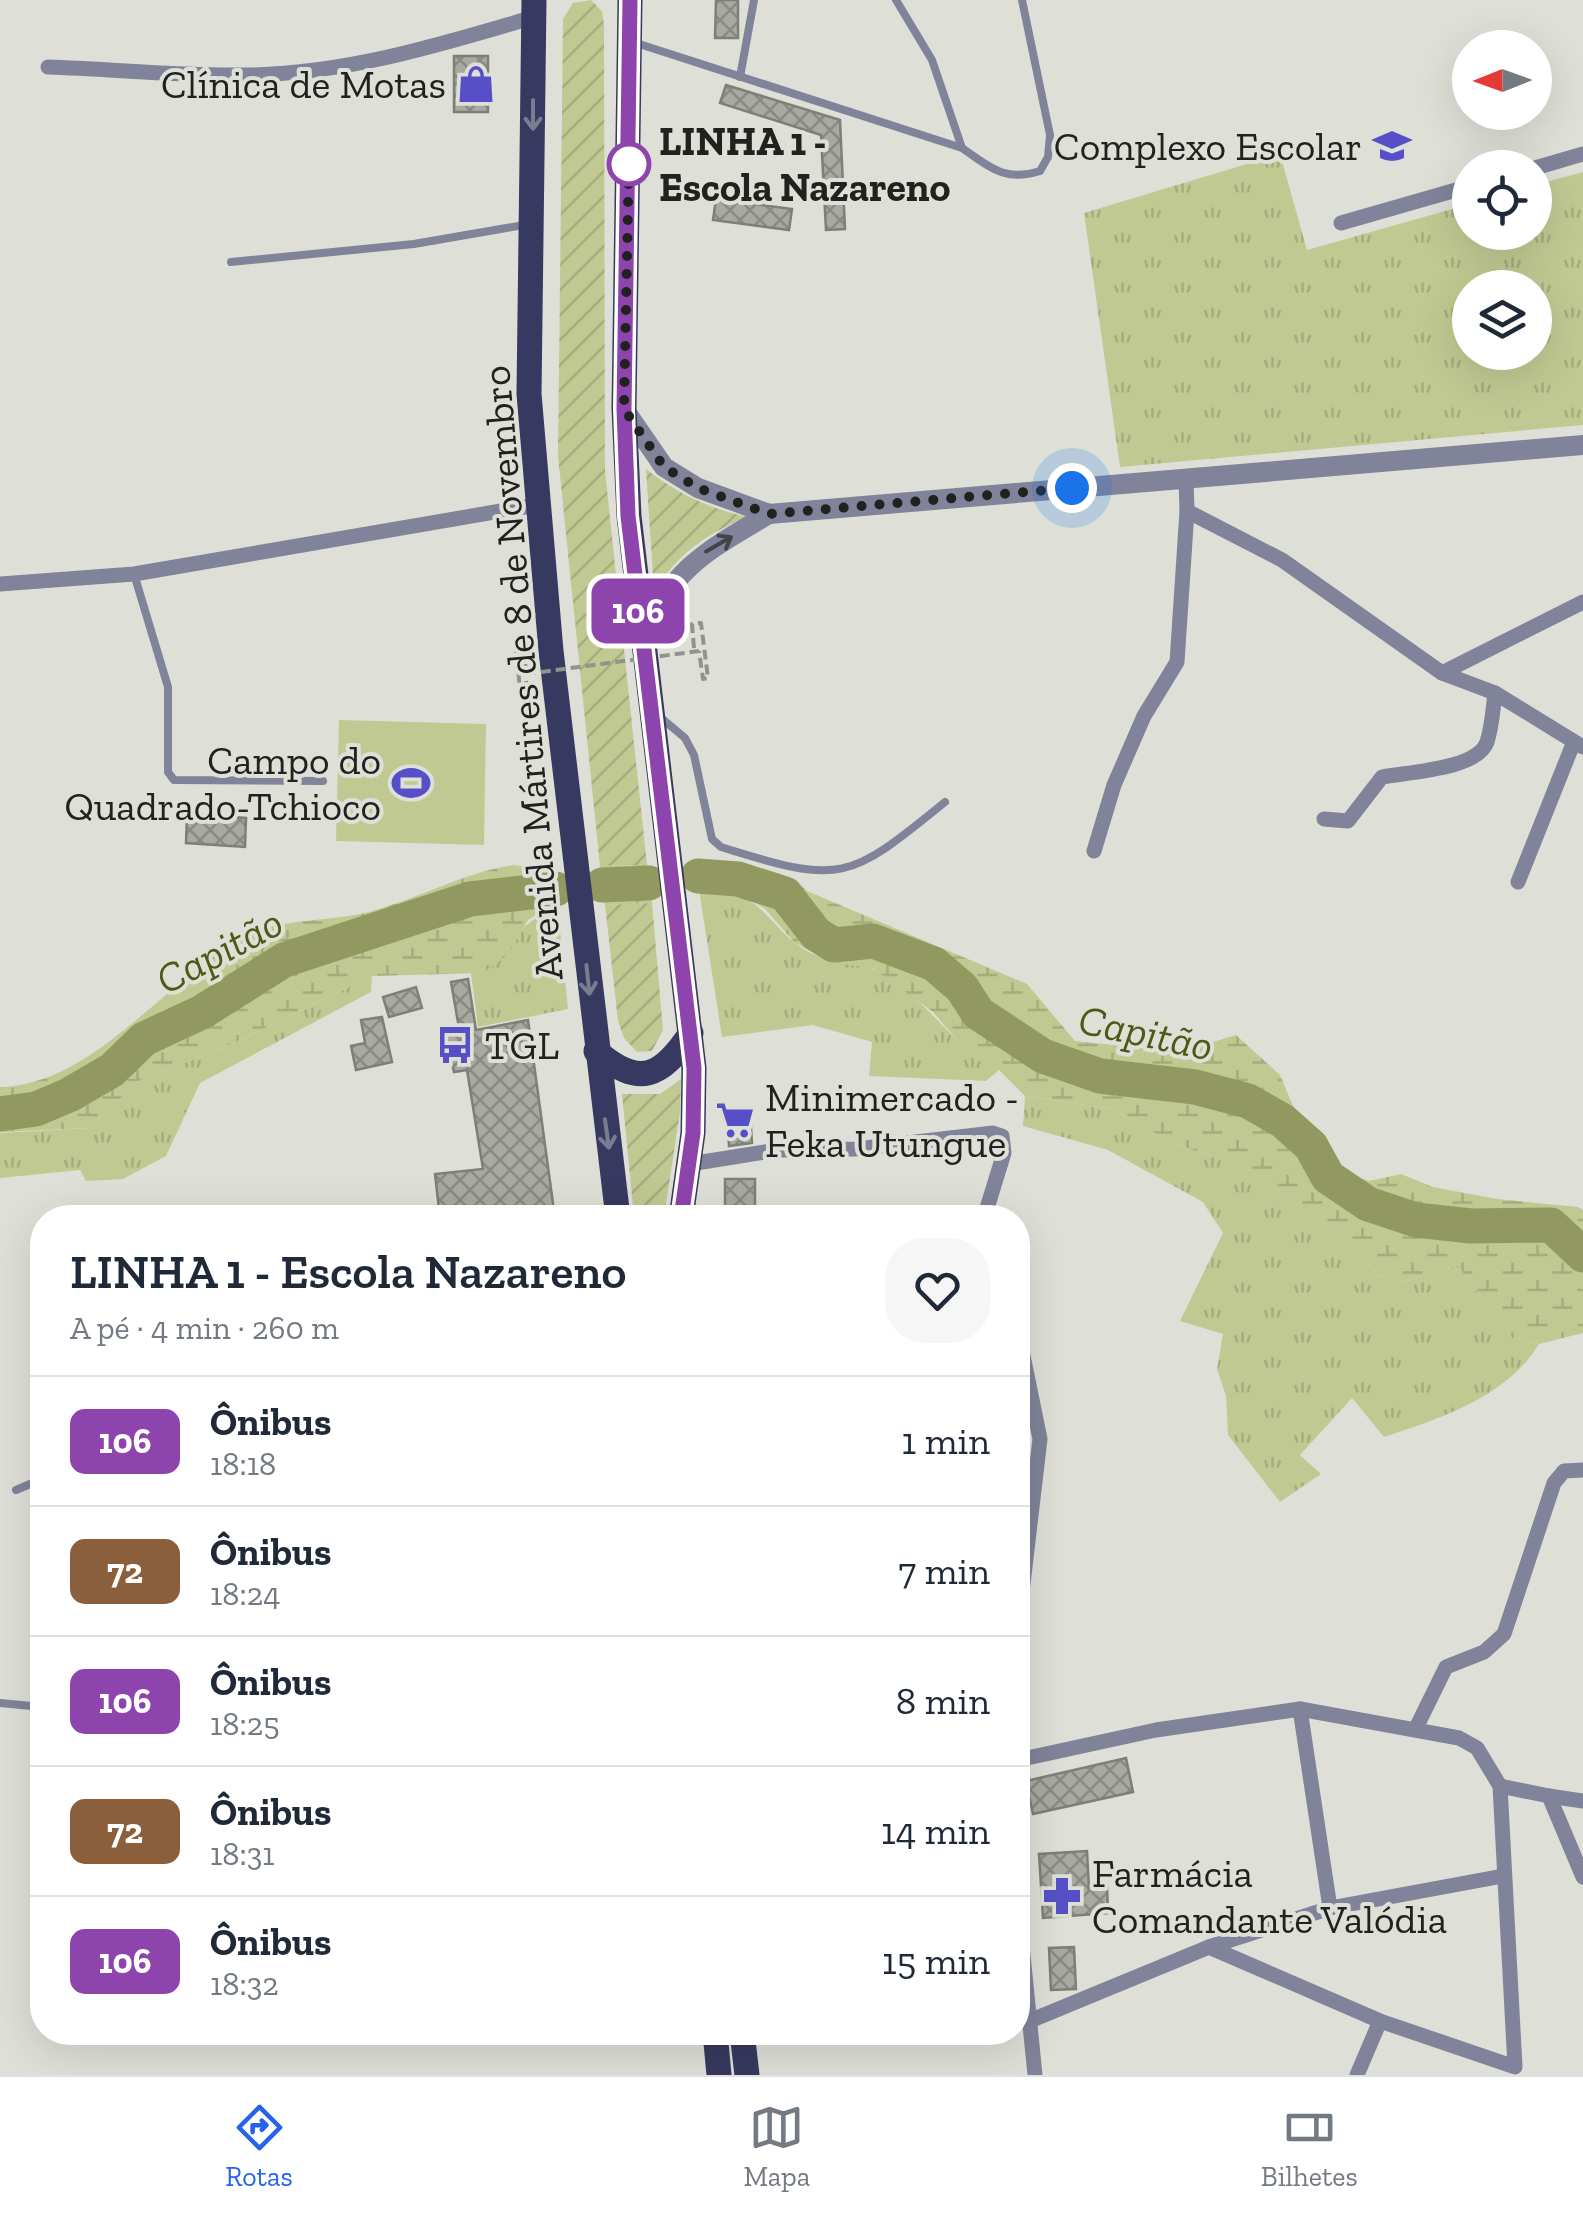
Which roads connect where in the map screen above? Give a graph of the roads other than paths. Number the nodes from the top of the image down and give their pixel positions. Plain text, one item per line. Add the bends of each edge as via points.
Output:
1 (616, 0) edge
2 (754, 0) edge
3 (896, 0) edge
4 (1022, 0) edge
5 (536, 6) edge
6 (630, 22) edge
7 (48, 67) dead end
8 (740, 77) junction
9 (962, 148) junction
10 (1583, 154) edge
11 (1552, 163) edge
12 (1452, 191) edge
13 (528, 224) junction
14 (1341, 224) dead end
15 (231, 262) dead end
16 (624, 409) junction
17 (1583, 445) edge
18 (1186, 479) junction
19 (536, 505) junction
20 (1187, 511) junction
21 (769, 514) junction
22 (134, 574) junction
23 (0, 584) edge
24 (1583, 602) edge
25 (642, 642) junction
26 (1442, 672) junction
27 (1495, 693) junction
28 (650, 708) junction
29 (1578, 746) edge
30 (323, 781) dead end
31 (945, 802) dead end
32 (1324, 819) dead end
33 (1094, 851) dead end
34 (1518, 882) dead end
35 (691, 1034) junction
36 (596, 1051) junction
37 (690, 1164) junction
38 (616, 1205) edge
39 (683, 1205) edge
40 (988, 1205) edge
41 (1030, 1390) edge
42 (1583, 1470) edge
43 (30, 1484) edge
44 (16, 1490) dead end
45 (1030, 1525) edge
46 (0, 1703) edge
47 (30, 1706) edge
48 (1300, 1709) junction
49 (1416, 1728) junction
50 (1030, 1757) edge
51 (1500, 1786) junction
52 (1549, 1796) junction
53 (1583, 1801) edge
54 (1502, 1876) junction
55 (1583, 1877) edge
56 (1330, 1908) junction
57 (1209, 1947) junction
58 (1030, 2016) edge
59 (1380, 2021) junction
60 (716, 2045) edge
61 (744, 2045) edge
62 (1030, 2045) edge
63 (1518, 2071) edge
64 (719, 2075) edge
65 (747, 2075) edge
66 (1035, 2075) edge
67 (1357, 2075) edge
68 (1532, 2075) edge

1 - 6 main road
2 - 8 lane
3 - 9 lane via 932,60
4 - 9 lane via 1050,136 1048,157 1040,171 1018,178
5 - 7 street via 410,54 321,67 235,76
5 -> 13 main road, Avenida Mártires de 8 de Novembro
6 - 8 lane
6 - 16 main road
8 - 9 lane
10 - 11 street
12 - 14 street
13 - 15 lane via 414,244
13 - 19 main road, Avenida Mártires de 8 de Novembro
16 - 21 street via 664,467 698,488
16 - 25 main road
17 - 18 street
18 - 20 street
18 - 21 street
19 - 22 street
19 -> 36 main road, Avenida Mártires de 8 de Novembro
20 - 26 street via 1282,560
20 - 33 street via 1177,662 1144,716
25 -> 21 street via 678,576 702,553
22 - 23 street
22 - 30 lane via 168,687 168,772 174,780
24 - 26 street
25 - 28 main road
26 - 27 street
27 - 29 street
27 - 32 street via 1487,743 1476,755 1434,771 1382,777 1348,821
28 - 31 lane via 685,738 694,755 712,839 799,872 879,856
28 - 35 main road
29 - 34 street
35 - 36 main road via 667,1065 648,1074 632,1075
35 - 37 main road
36 -> 38 main road, Avenida Mártires de 8 de Novembro
37 - 39 main road
37 - 40 street via 777,1150 856,1149 993,1133 1002,1136 1004,1153
41 - 45 street via 1040,1440
42 - 49 street via 1564,1472 1554,1482 1504,1634 1484,1652 1446,1667
43 - 44 lane
46 - 47 lane
48 - 49 street
48 - 50 street
48 - 56 street
49 - 51 street via 1477,1748
51 - 52 street
51 - 54 street
52 - 53 street
52 - 55 street
54 - 56 street
54 - 63 street
56 - 57 street
57 - 58 street
57 - 59 street
59 - 63 street
59 - 67 street
60 - 64 main road
61 - 65 main road
62 - 66 street
63 - 68 street

